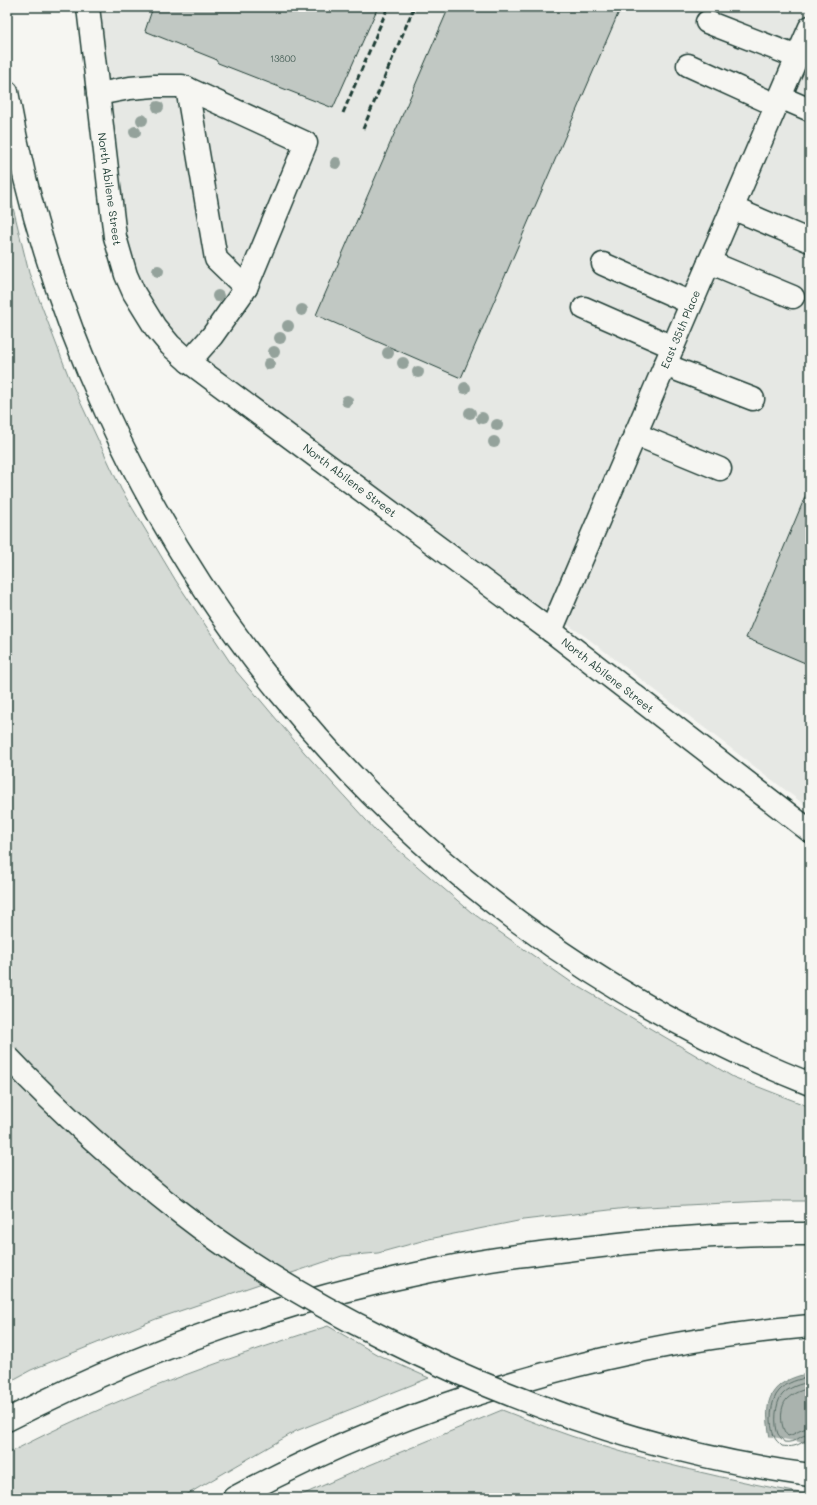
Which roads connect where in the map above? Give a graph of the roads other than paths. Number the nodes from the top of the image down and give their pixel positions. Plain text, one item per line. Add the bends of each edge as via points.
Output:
1 (88, 7) edge
2 (708, 22) dead end
3 (805, 45) edge
4 (688, 65) dead end
5 (187, 88) junction
6 (7, 92) edge
7 (98, 94) junction
8 (778, 101) junction
9 (810, 110) edge
10 (732, 208) junction
11 (810, 241) edge
12 (709, 262) junction
13 (603, 264) dead end
14 (246, 288) junction
15 (793, 297) dead end
16 (691, 304) junction
17 (584, 308) dead end
18 (669, 356) junction
19 (189, 362) junction
20 (753, 399) dead end
21 (634, 434) junction
22 (720, 469) dead end
23 (551, 631) junction
24 (810, 831) edge
25 (7, 1056) edge
26 (810, 1084) edge
27 (810, 1234) edge
28 (810, 1326) edge
29 (7, 1420) edge
30 (810, 1475) edge
31 (234, 1498) edge

1 - 7 main road, North Abilene Street
2 - 3 main road
3 - 8 main road, East 35th Place
4 - 8 main road
5 - 7 main road via 154,86
5 - 14 main road via 216,259
5 - 14 main road via 306,142
6 - 26 main road via 24,176 55,285 117,436 171,538 200,584 298,715 337,760 405,827 518,922 600,977 674,1021 759,1063
7 - 19 main road, North Abilene Street via 115,238 126,275 155,327
8 - 9 main road
8 - 10 main road, East 35th Place
10 - 11 main road
10 - 12 main road, East 35th Place
12 - 15 main road
12 - 16 main road, East 35th Place
13 - 16 main road
14 - 19 main road via 212,336
16 - 18 main road, East 35th Place
17 - 18 main road
18 - 20 main road
18 - 21 main road, East 35th Place
19 - 23 main road, North Abilene Street
21 - 22 main road
21 - 23 main road, East 35th Place
23 - 24 main road, North Abilene Street
25 - 30 main road, bridge via 60,1110 184,1216 252,1264 368,1330 473,1380 574,1419 694,1453
27 - 29 main road via 696,1237 564,1250 456,1266 363,1286 271,1312 178,1344 84,1382
28 - 31 main road via 719,1336 665,1346 509,1384 440,1406 357,1438

